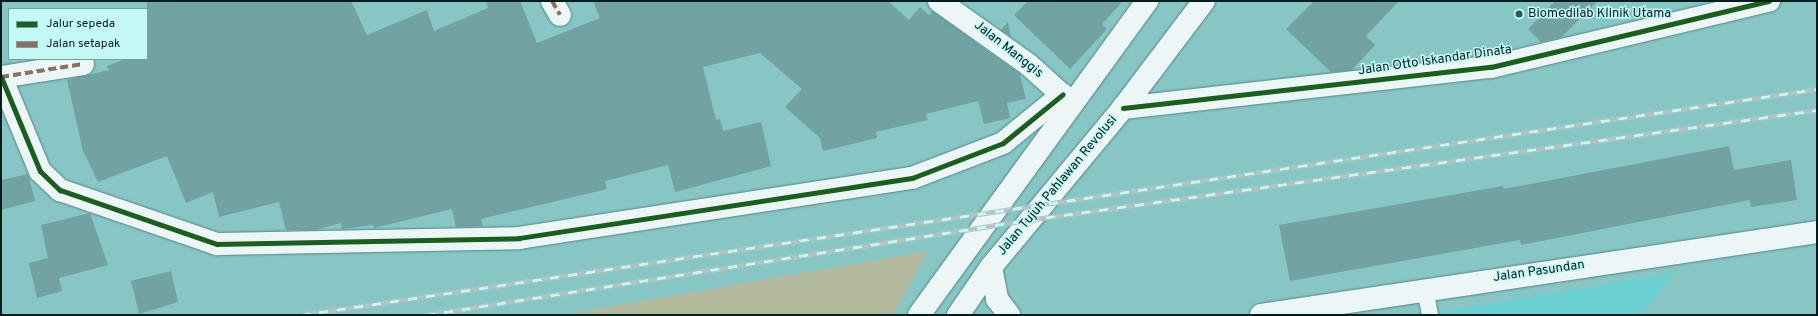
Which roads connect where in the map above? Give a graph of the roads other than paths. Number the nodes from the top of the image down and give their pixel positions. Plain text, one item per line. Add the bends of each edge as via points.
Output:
1 (939, 1) edge
2 (1147, 1) edge
3 (1204, 1) edge
4 (1769, 1) edge
5 (83, 64) dead end
6 (1, 76) edge
7 (1068, 100) junction
8 (1123, 108) junction
9 (1817, 232) edge
10 (991, 267) junction
11 (1424, 289) junction
12 (919, 315) edge
13 (958, 315) edge
14 (1009, 315) edge
15 (1262, 315) edge
16 (1430, 315) edge

1 - 7 street, Jalan Manggis via 1018,56
2 - 7 street
3 - 8 street, Jalan Tujuh Pahlawan Revolusi
4 - 8 street, Jalan Otto Iskandar Dinata via 1491,67
5 - 6 street
6 - 7 street via 40,171 60,190 216,244 519,238 912,178 1003,143
7 - 12 street
8 - 10 street, Jalan Tujuh Pahlawan Revolusi
9 - 11 street, Jalan Pasundan
10 - 13 street, Jalan Tujuh Pahlawan Revolusi
10 - 14 street via 997,299
11 - 15 street, Jalan Pasundan
11 - 16 lane

